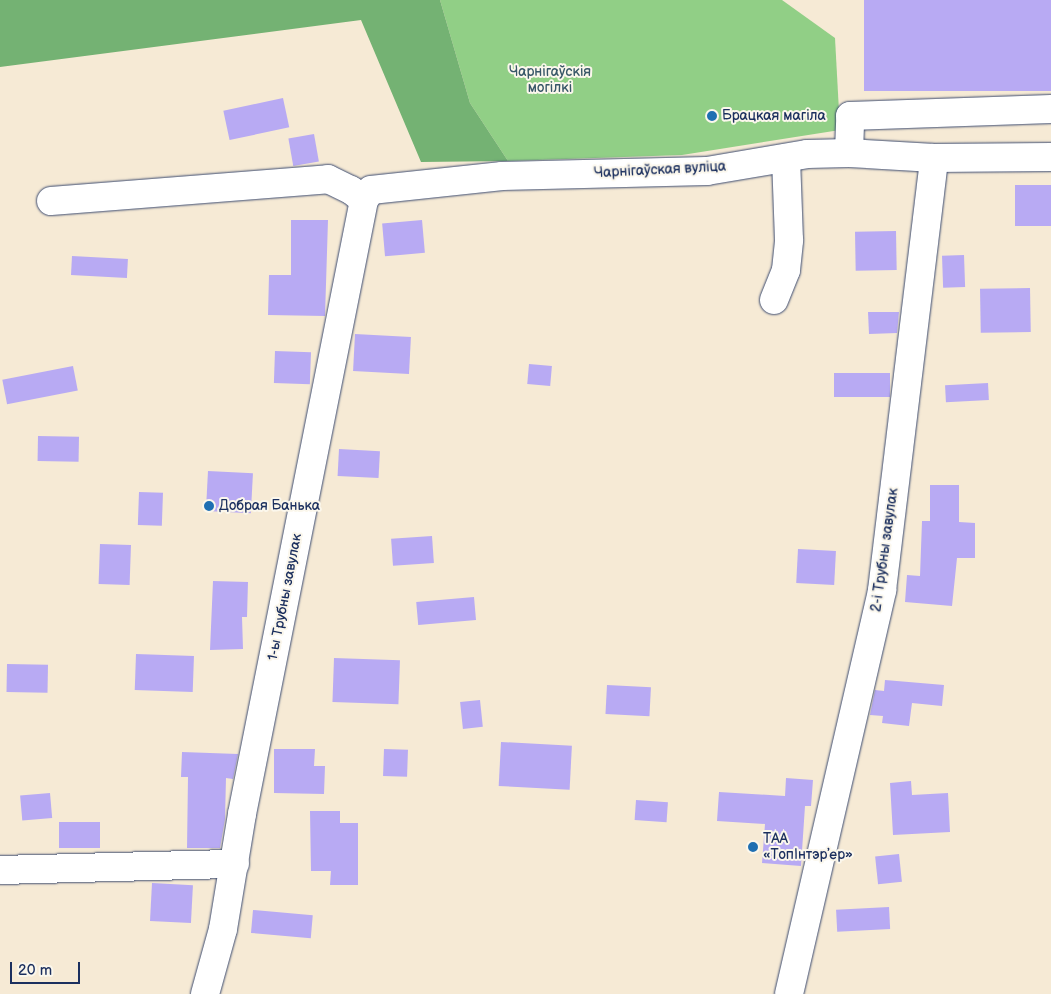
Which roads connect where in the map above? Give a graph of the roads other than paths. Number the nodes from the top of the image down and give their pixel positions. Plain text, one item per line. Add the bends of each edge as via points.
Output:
1 (1051, 109) edge
2 (849, 153) junction
3 (1051, 157) edge
4 (786, 158) junction
5 (934, 158) junction
6 (364, 200) junction
7 (51, 201) dead end
8 (774, 300) dead end
9 (235, 864) junction
10 (0, 870) edge
11 (205, 994) edge
12 (789, 994) edge

1 - 2 street via 850,116
2 - 4 street, Чарнігаўская вуліца
2 - 5 street, Чарнігаўская вуліца
3 - 5 street, Чарнігаўская вуліца
4 - 6 street, Чарнігаўская вуліца via 707,170 502,176 430,182 371,190
4 - 8 street via 786,270
5 - 12 street, 2-і Трубны завулак via 882,590
6 - 7 street via 328,180
6 - 9 street, 1-ы Трубны завулак via 244,804
9 - 10 street
9 - 11 street, 1-ы Трубны завулак via 223,929

